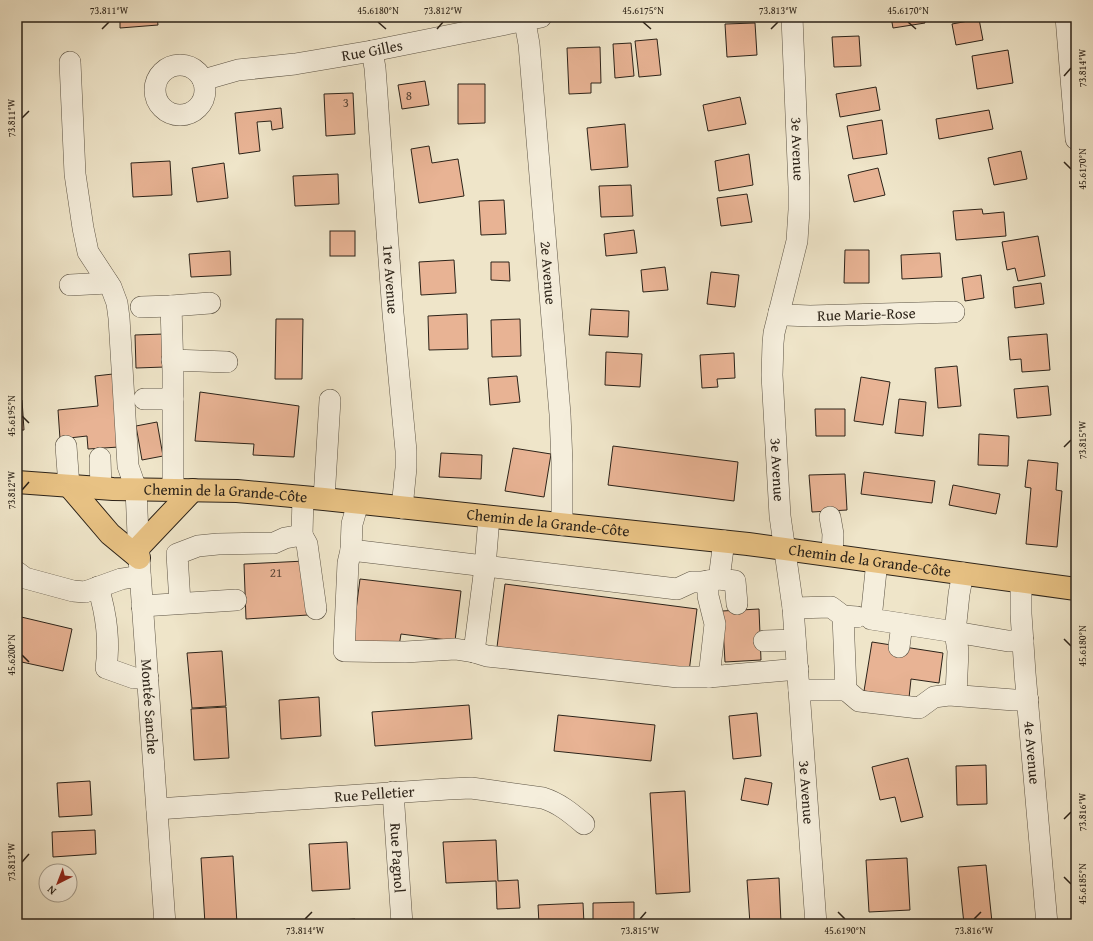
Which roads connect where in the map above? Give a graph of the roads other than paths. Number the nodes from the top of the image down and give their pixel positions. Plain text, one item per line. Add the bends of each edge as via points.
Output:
1 (792, 17) edge
2 (1066, 17) edge
3 (530, 18) edge
4 (372, 51) junction
5 (70, 62) dead end
6 (202, 80) dead end
7 (1076, 139) edge
8 (108, 282) junction
9 (70, 285) dead end
10 (210, 303) dead end
11 (171, 306) junction
12 (141, 307) dead end
13 (779, 312) junction
14 (954, 312) dead end
15 (172, 360) junction
16 (227, 362) dead end
17 (144, 398) dead end
18 (173, 399) junction
19 (330, 400) dead end
20 (66, 446) dead end
21 (100, 458) dead end
22 (17, 482) edge
23 (69, 486) junction
24 (101, 488) junction
25 (136, 489) junction
26 (183, 490) junction
27 (303, 497) junction
28 (324, 499) junction
29 (358, 503) junction
30 (402, 508) junction
31 (489, 517) junction
32 (830, 517) dead end
33 (562, 525) junction
34 (302, 535) junction
35 (724, 541) junction
36 (786, 549) junction
37 (352, 550) junction
38 (832, 555) junction
39 (139, 561) junction
40 (877, 561) junction
41 (485, 566) junction
42 (17, 572) edge
43 (963, 573) junction
44 (714, 580) junction
45 (1020, 582) junction
46 (98, 587) junction
47 (1076, 589) edge
48 (236, 600) dead end
49 (180, 603) junction
50 (737, 604) dead end
51 (142, 606) junction
52 (793, 608) junction
53 (316, 609) dead end
54 (843, 616) junction
55 (871, 619) junction
56 (902, 624) junction
57 (955, 632) junction
58 (795, 640) junction
59 (764, 641) dead end
60 (1023, 641) junction
61 (899, 647) dead end
62 (474, 652) junction
63 (798, 669) junction
64 (709, 677) junction
65 (148, 678) junction
66 (799, 690) junction
67 (846, 690) junction
68 (956, 695) junction
69 (1028, 700) junction
70 (393, 792) junction
71 (157, 809) junction
72 (584, 824) dead end
73 (165, 924) edge
74 (402, 924) edge
75 (816, 924) edge
76 (1047, 924) edge

1 - 13 street, 3e Avenue via 799,210 796,242
2 - 7 street
3 - 4 street, Rue Gilles
3 - 33 street, 2e Avenue via 561,424
4 - 6 street, Rue Gilles via 302,63 238,70
4 - 30 street, 1re Avenue via 406,451
5 - 8 street, Montée Sanche via 75,174 83,228 88,252
8 - 9 street
8 - 25 street, Montée Sanche via 117,303 128,466
10 - 11 street
11 - 12 street
11 - 15 street
13 - 14 street, Rue Marie-Rose via 810,316
13 - 36 street, 3e Avenue via 773,343 772,375 780,516
15 - 16 street
15 - 18 street
17 - 18 street
18 - 26 street
19 - 28 street
20 - 23 street
21 - 24 street
22 - 23 main road, Chemin de la Grande-Côte
23 - 24 main road, Chemin de la Grande-Côte
23 - 39 main road via 110,534
24 - 25 main road, Chemin de la Grande-Côte
25 - 26 main road, Chemin de la Grande-Côte
25 - 39 street, Montée Sanche
26 - 27 main road, Chemin de la Grande-Côte via 237,491
26 - 39 main road
27 - 28 main road, Chemin de la Grande-Côte
27 - 34 street
28 - 29 main road, Chemin de la Grande-Côte
29 - 30 main road, Chemin de la Grande-Côte
29 - 37 street via 352,524
30 - 31 main road, Chemin de la Grande-Côte
31 - 33 main road, Chemin de la Grande-Côte
31 - 41 street
32 - 38 street via 833,534
33 - 35 main road, Chemin de la Grande-Côte
34 - 49 street via 274,543 198,546 177,554
34 - 53 street via 307,544
35 - 36 main road, Chemin de la Grande-Côte
35 - 44 street
36 - 38 main road, Chemin de la Grande-Côte
36 - 52 street, 3e Avenue
37 - 41 street
37 - 62 street via 348,562 344,651 405,652 455,649
38 - 40 main road, Chemin de la Grande-Côte
39 - 46 street via 121,579
39 - 51 street, Montée Sanche
40 - 43 main road, Chemin de la Grande-Côte
40 - 55 street
41 - 44 street via 678,589 692,582
41 - 62 street
42 - 46 street via 25,578 73,591 85,592
43 - 45 main road, Chemin de la Grande-Côte
43 - 57 street
44 - 50 street via 735,581
44 - 64 street via 708,596 714,624
45 - 47 main road, Chemin de la Grande-Côte
45 - 60 street, 4e Avenue
46 - 65 street via 107,635 106,668 134,678
48 - 49 street
49 - 51 street
51 - 65 street, Montée Sanche
52 - 54 street via 831,607
52 - 58 street, 3e Avenue
54 - 55 street
54 - 67 street
55 - 56 street
56 - 57 street
56 - 61 street
57 - 60 street
57 - 68 street via 958,651
58 - 59 street
58 - 63 street, 3e Avenue
60 - 69 street, 4e Avenue
62 - 64 street via 487,656 670,676
63 - 64 street
63 - 66 street, 3e Avenue
65 - 71 street, Montée Sanche
66 - 67 street
66 - 75 street, 3e Avenue
67 - 68 street via 859,701 919,708 934,697
68 - 69 street
69 - 76 street, 4e Avenue
70 - 71 street, Rue Pelletier
70 - 72 street, Rue Pelletier via 471,788 524,795 553,801
70 - 74 street, Rue Pagnol
71 - 73 street, Montée Sanche

